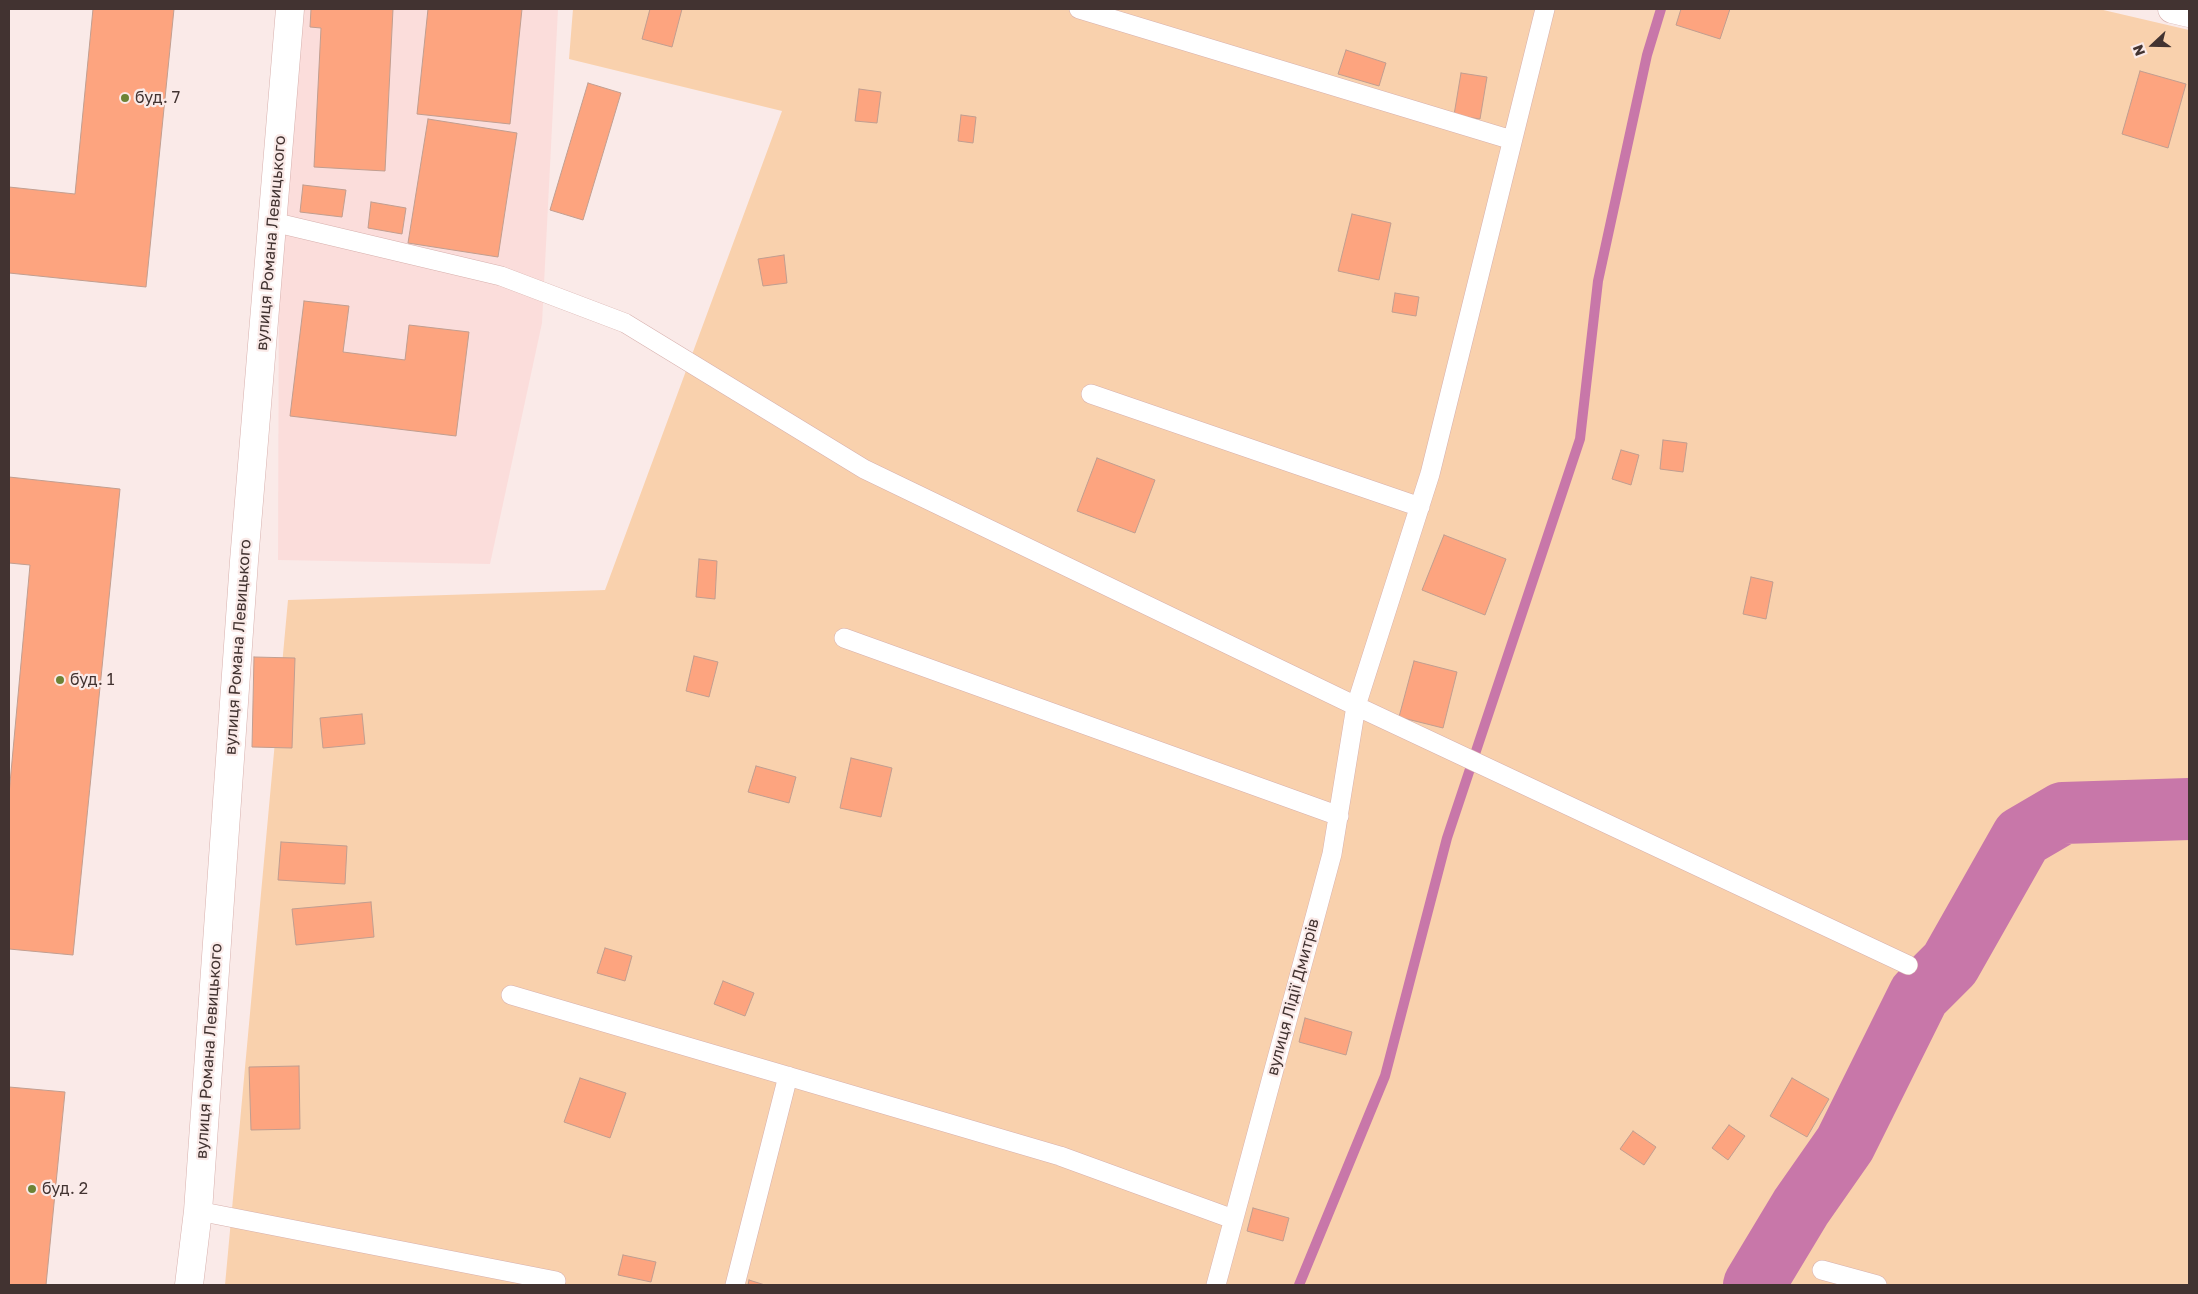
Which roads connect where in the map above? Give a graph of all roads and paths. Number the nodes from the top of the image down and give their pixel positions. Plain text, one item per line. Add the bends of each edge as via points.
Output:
1 (290, 9) edge
2 (1079, 9) edge
3 (1545, 9) edge
4 (2172, 9) edge
5 (2189, 13) edge
6 (1512, 140) junction
7 (273, 222) junction
8 (1091, 394) dead end
9 (1420, 507) junction
10 (844, 638) dead end
11 (1356, 706) junction
12 (1339, 816) junction
13 (1908, 965) dead end
14 (511, 995) dead end
15 (788, 1076) junction
16 (198, 1211) junction
17 (1233, 1219) junction
18 (1822, 1270) dead end
19 (556, 1281) dead end
20 (189, 1285) edge
21 (735, 1285) edge
22 (1216, 1285) edge
23 (1877, 1285) edge

1 - 7 street, вулиця Романа Левицького
2 - 6 lane
3 - 6 lane, вулиця Лідії Дмитрів
4 - 5 street
6 - 9 lane, вулиця Лідії Дмитрів
7 - 11 lane via 500,276 625,323 864,469
7 - 16 street, вулиця Романа Левицького via 244,561
8 - 9 lane
9 - 11 lane, вулиця Лідії Дмитрів
10 - 12 lane
11 - 12 lane, вулиця Лідії Дмитрів
11 - 13 lane
12 - 17 lane, вулиця Лідії Дмитрів via 1332,854
14 - 15 lane
15 - 17 lane via 1060,1156
15 - 21 lane
16 - 19 lane
16 - 20 street, вулиця Романа Левицького
17 - 22 lane, вулиця Лідії Дмитрів
18 - 23 lane

